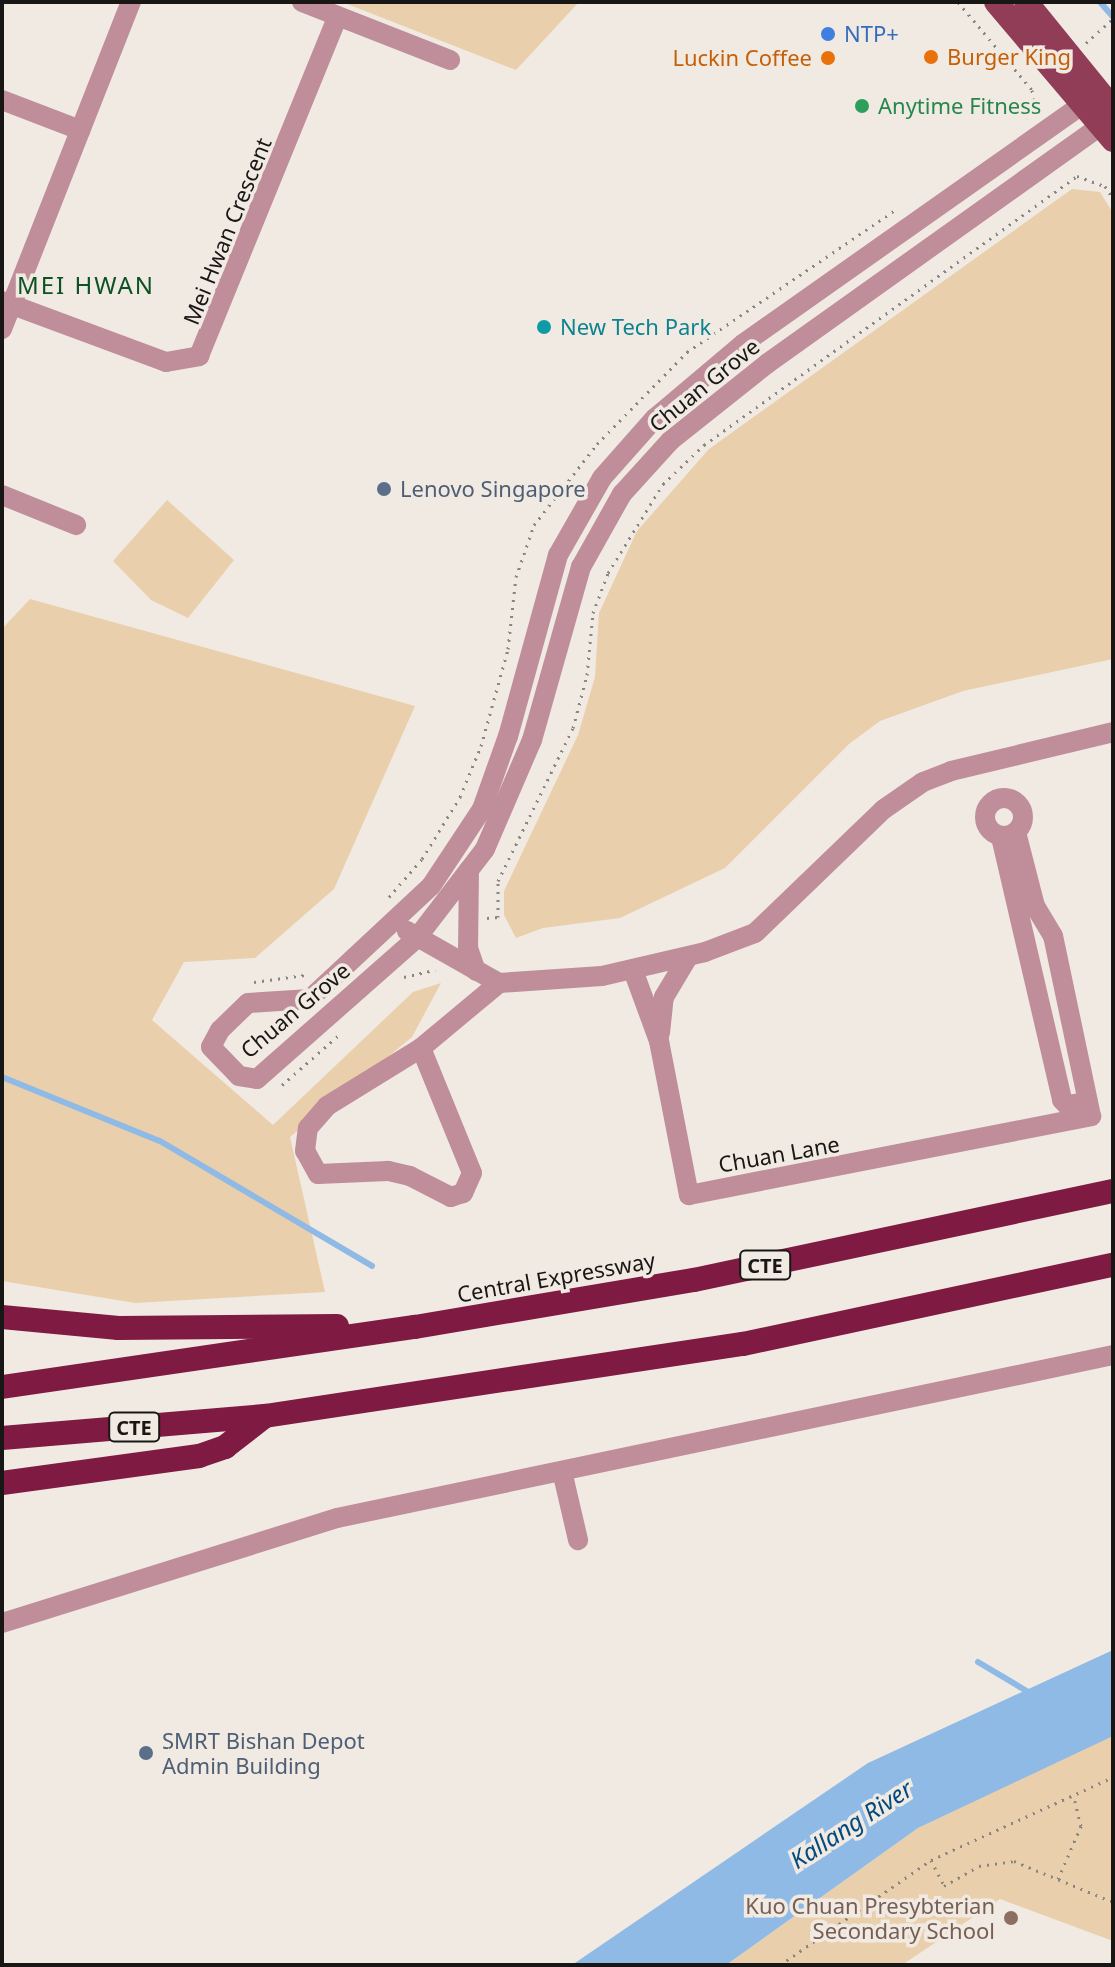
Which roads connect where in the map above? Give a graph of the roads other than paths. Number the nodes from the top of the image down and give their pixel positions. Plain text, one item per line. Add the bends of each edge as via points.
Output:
1 (131, 2) edge
2 (302, 2) edge
3 (996, 2) edge
4 (1026, 2) edge
5 (338, 16) junction
6 (450, 60) dead end
7 (2, 100) edge
8 (1104, 115) edge
9 (80, 130) junction
10 (7, 303) edge
11 (2, 329) edge
12 (2, 495) edge
13 (76, 525) dead end
14 (1113, 732) edge
15 (1009, 834) dead end
16 (469, 870) junction
17 (397, 923) junction
18 (416, 939) junction
19 (688, 957) junction
20 (633, 970) junction
21 (476, 971) junction
22 (499, 983) junction
23 (659, 1041) junction
24 (421, 1048) junction
25 (1113, 1191) edge
26 (1113, 1265) edge
27 (2, 1317) edge
28 (415, 1327) junction
29 (1113, 1355) edge
30 (2, 1387) edge
31 (265, 1416) junction
32 (2, 1438) edge
33 (562, 1471) junction
34 (2, 1483) edge
35 (578, 1540) dead end
36 (2, 1623) edge

1 - 9 street
2 - 5 street
3 - 8 main road
4 - 8 main road
5 - 6 street
5 - 10 street, Mei Hwan Crescent via 199,356 166,362
7 - 9 street
8 - 16 street, Chuan Grove via 768,363 670,441 622,494 581,567 532,740 503,816
8 - 17 street, Chuan Grove via 743,344 655,418 602,478 558,555 482,809 431,886
9 - 10 street
10 - 11 street
12 - 13 street
14 - 19 street via 923,782 884,809 755,933
15 - 23 street, Chuan Lane via 1035,906 1053,936 1091,1116 689,1195
16 - 18 street, Chuan Grove
16 - 21 street via 468,948
17 - 18 street
17 - 18 street, Chuan Grove via 310,999 248,1003 211,1047 239,1076 257,1079
18 - 21 street
19 - 20 street
19 - 23 street via 664,997
20 - 22 street
20 - 23 street, Chuan Lane
21 - 22 street
22 - 24 street
24 - 24 street via 327,1106 308,1128 305,1151 318,1174 388,1171 451,1197 463,1193 472,1173
25 - 28 highway, Central Expressway / CTE via 694,1280
26 - 31 highway, CTE via 743,1344
27 - 28 highway via 118,1328
28 - 30 highway, Central Expressway / CTE
29 - 33 street
31 - 32 highway, CTE
31 - 34 highway via 225,1447 199,1456
33 - 35 street
33 - 36 street via 337,1518

